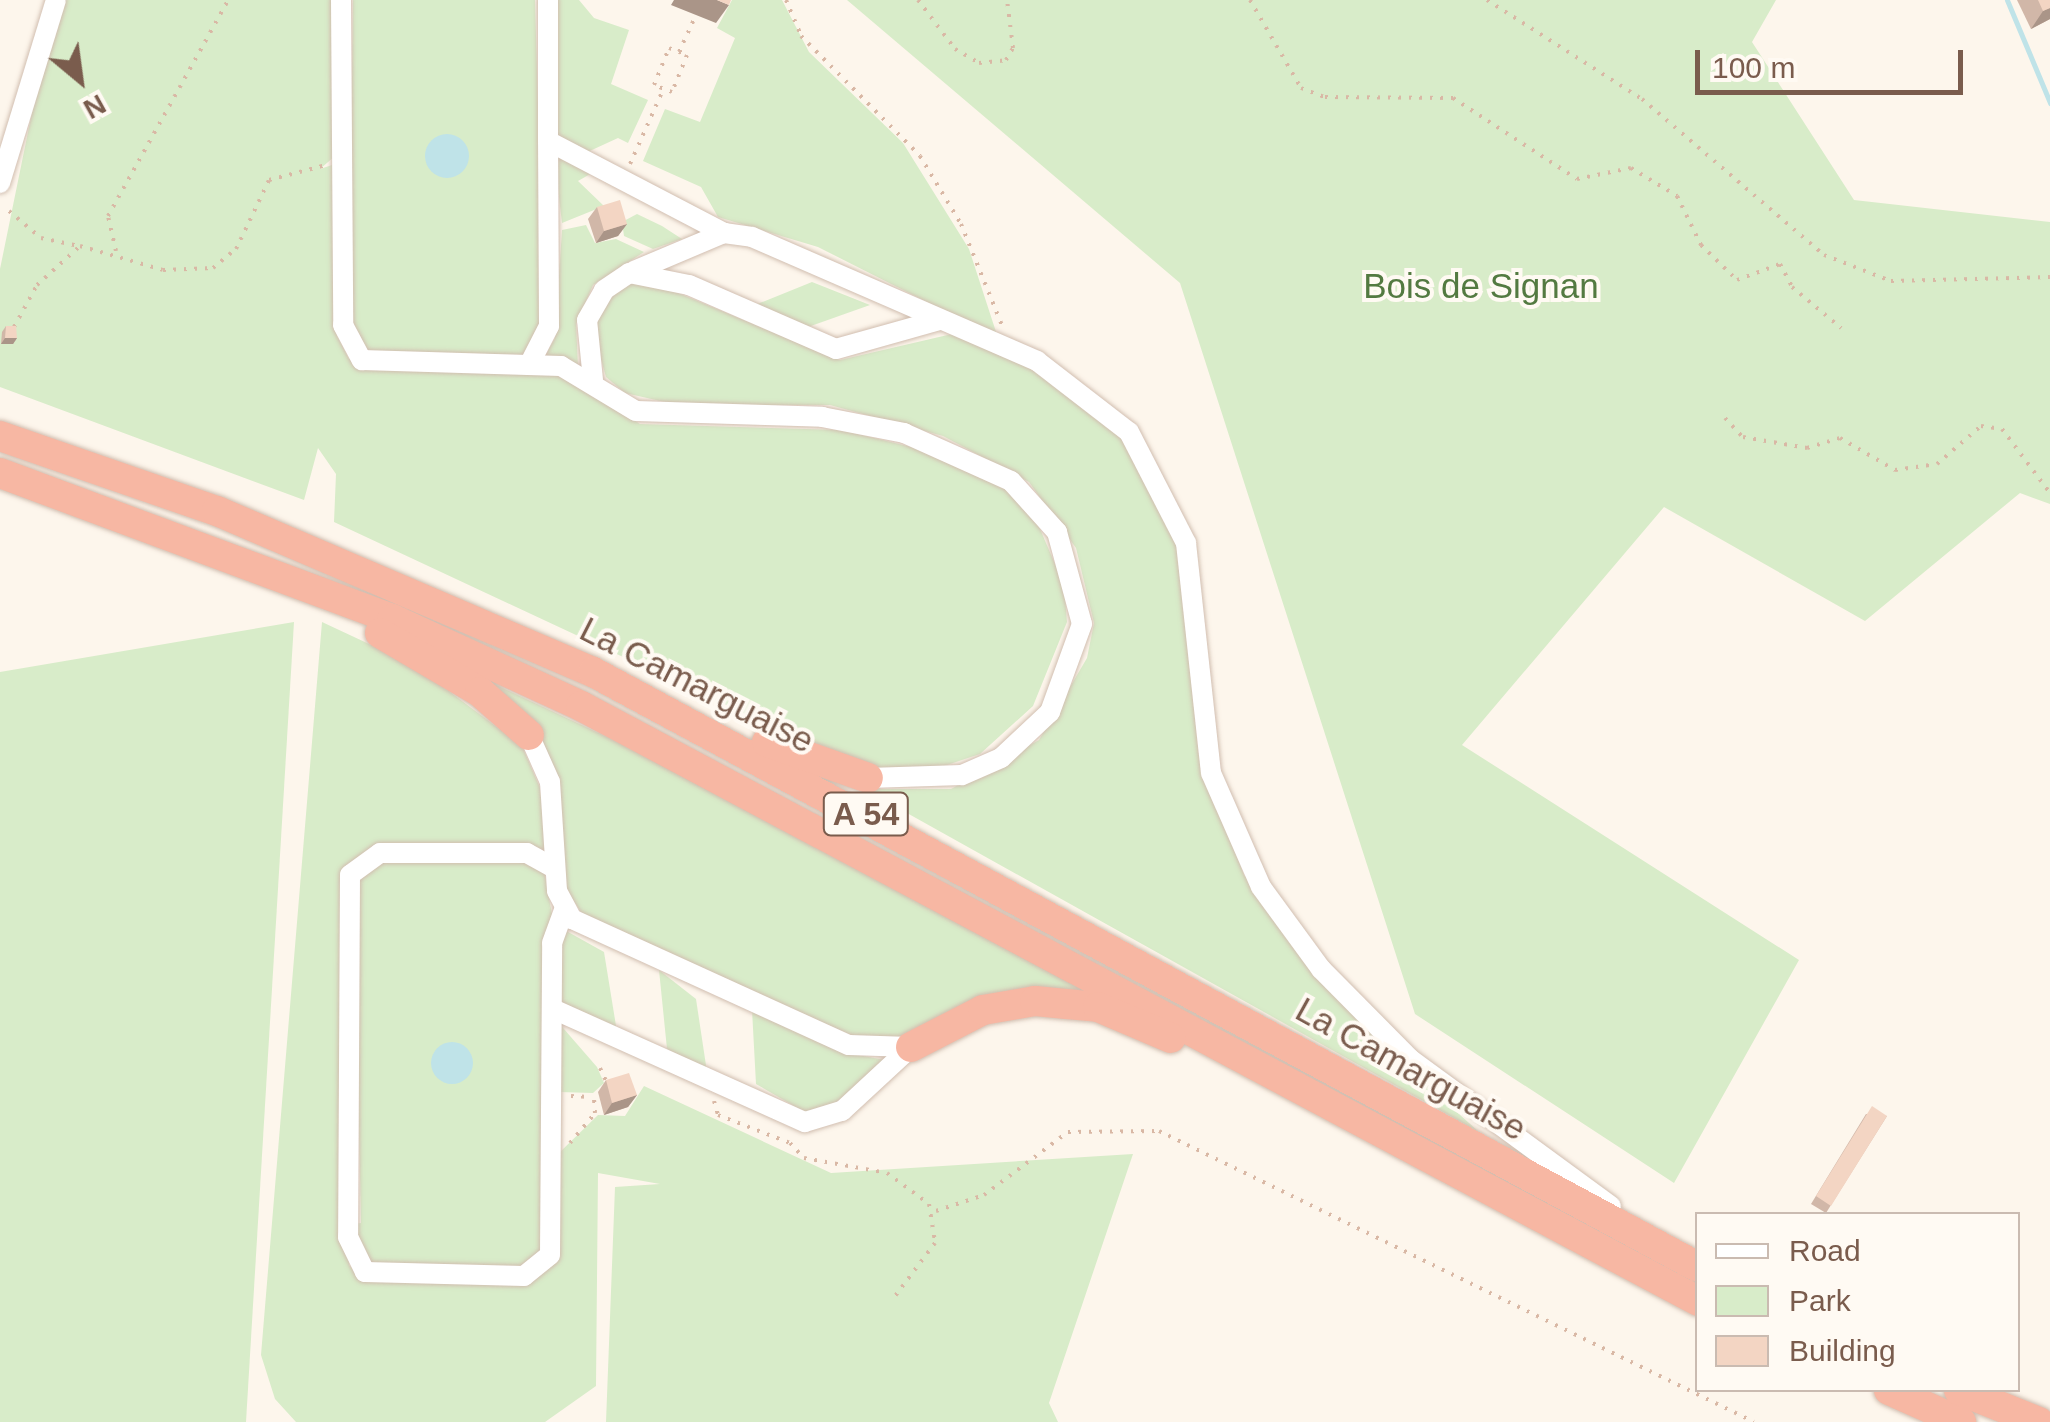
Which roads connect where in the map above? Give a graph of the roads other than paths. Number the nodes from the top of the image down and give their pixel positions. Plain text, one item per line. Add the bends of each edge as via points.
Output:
1 (56, 0) edge
2 (341, 0) edge
3 (548, 0) edge
4 (548, 140) junction
5 (0, 183) edge
6 (724, 233) junction
7 (629, 273) junction
8 (939, 320) junction
9 (529, 365) junction
10 (594, 380) junction
11 (0, 436) edge
12 (0, 473) edge
13 (75, 498) junction
14 (593, 672) junction
15 (529, 735) joint
16 (868, 778) joint
17 (554, 868) junction
18 (564, 910) junction
19 (552, 1009) junction
20 (911, 1047) junction
21 (1505, 1202) junction
22 (1630, 1219) joint
23 (1695, 1256) edge
24 (1695, 1265) edge
25 (1695, 1299) edge
26 (1894, 1392) edge
27 (1964, 1392) edge
28 (1962, 1422) edge
29 (2039, 1422) edge

1 - 5 street
2 - 9 street via 351,352 375,364
3 - 4 street
4 - 6 street
4 - 9 street via 550,326
6 - 7 street
6 - 8 street via 752,236
7 - 8 street via 690,285 836,349
7 - 10 street via 604,290 587,320
8 - 22 street via 1008,347 1110,412 1168,493 1190,565 1211,773 1278,913 1424,1071
9 - 10 street
10 - 16 street via 621,405 664,416 822,418 904,433 1011,481 1051,522 1076,573 1082,624 1050,712 1001,758 962,775
11 - 14 highway, La Camarguaise / A 54 via 340,560
12 - 13 highway, La Camarguaise / A 54
13 - 15 highway via 384,635 480,692
13 - 21 highway, La Camarguaise / A 54 via 392,618 686,757
14 - 16 highway
14 - 24 highway, La Camarguaise / A 54
15 - 17 street via 550,782
17 - 18 street
17 - 19 street via 528,853 380,853 353,868 350,1255 384,1276 532,1273 552,1249
18 - 19 street via 552,944
18 - 20 street via 624,948 850,1045
19 - 20 street via 788,1117 824,1120
20 - 21 highway via 1014,1003 1098,1008
21 - 25 highway, La Camarguaise / A 54
22 - 23 highway
26 - 28 highway
27 - 29 highway

